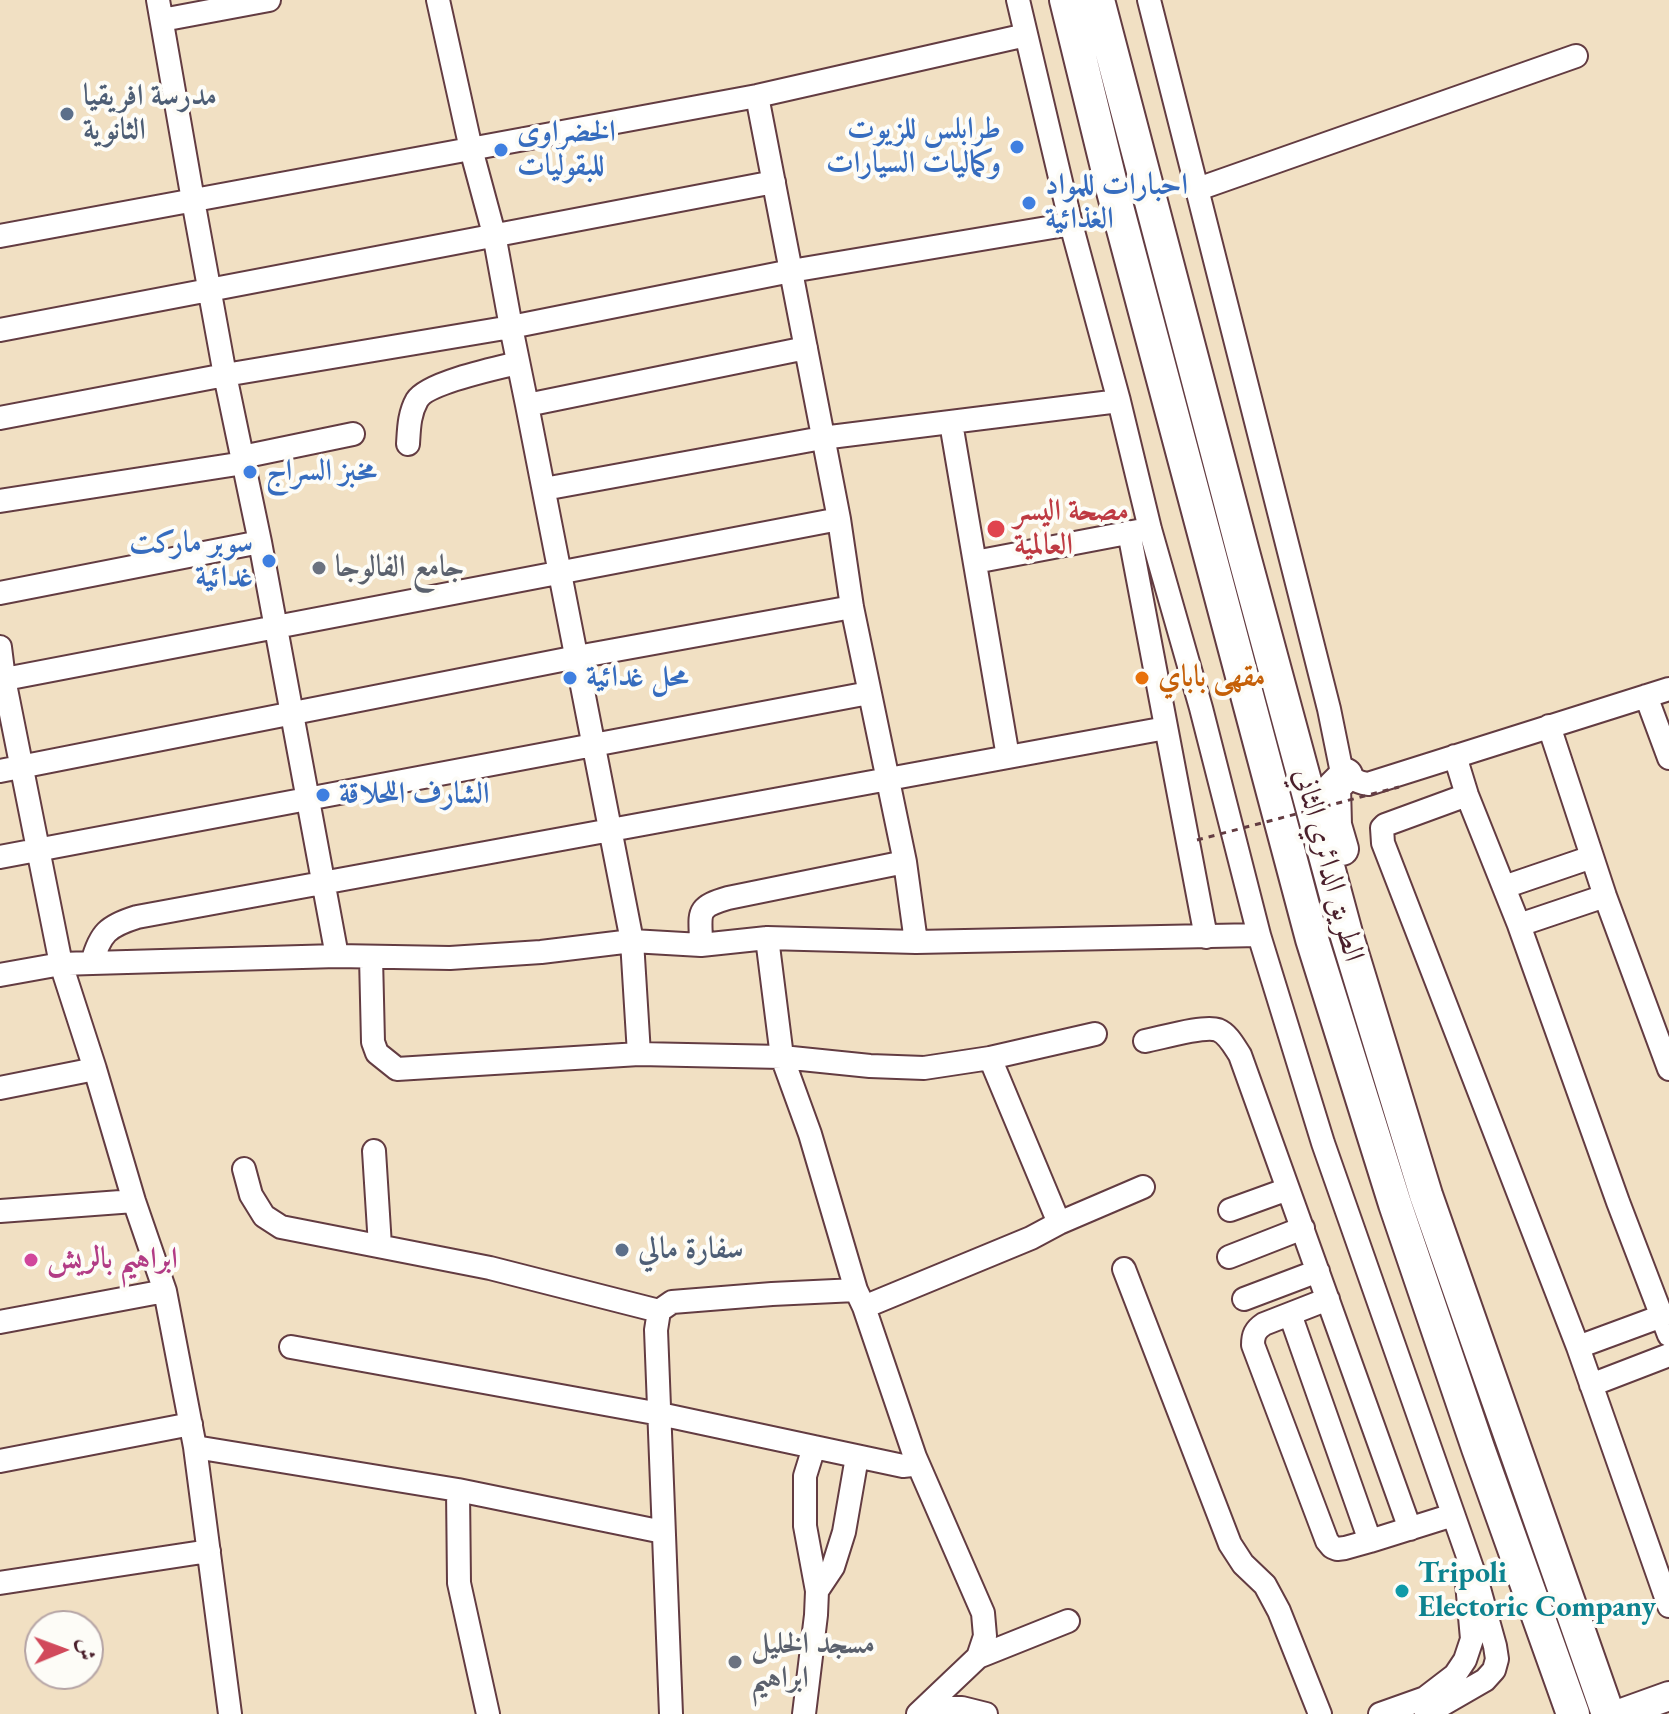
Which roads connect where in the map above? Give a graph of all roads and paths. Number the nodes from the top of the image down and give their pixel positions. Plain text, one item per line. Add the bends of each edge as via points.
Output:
1 (269, 0) edge
2 (438, 0) edge
3 (1018, 0) edge
4 (1066, 0) edge
5 (1098, 0) edge
6 (1149, 0) edge
7 (160, 10) edge
8 (1026, 35) junction
9 (1576, 56) dead end
10 (757, 96) junction
11 (471, 149) junction
12 (774, 182) junction
13 (1198, 189) junction
14 (193, 200) junction
15 (1071, 224) junction
16 (494, 234) junction
17 (0, 236) edge
18 (791, 271) junction
19 (210, 289) junction
20 (511, 327) junction
21 (0, 330) edge
22 (806, 348) junction
23 (518, 363) junction
24 (225, 375) junction
25 (1119, 401) junction
26 (527, 405) junction
27 (0, 418) edge
28 (951, 423) junction
29 (353, 434) dead end
30 (822, 438) junction
31 (408, 444) dead end
32 (243, 460) junction
33 (544, 489) junction
34 (0, 501) edge
35 (839, 519) junction
36 (1139, 530) junction
37 (260, 542) junction
38 (975, 562) junction
39 (560, 573) junction
40 (0, 593) edge
41 (852, 607) junction
42 (276, 627) junction
43 (0, 647) edge
44 (577, 657) junction
45 (2, 680) edge
46 (1669, 689) edge
47 (869, 693) junction
48 (1646, 696) junction
49 (292, 713) junction
50 (1549, 726) junction
51 (1166, 728) junction
52 (593, 745) junction
53 (1455, 756) junction
54 (1008, 757) junction
55 (1669, 758) edge
56 (11, 769) edge
57 (1346, 775) junction
58 (887, 779) junction
59 (1399, 787) dead end
60 (1467, 795) junction
61 (308, 800) junction
62 (610, 830) junction
63 (1197, 840) dead end
64 (38, 849) junction
65 (0, 857) edge
66 (1592, 857) junction
67 (905, 862) junction
68 (323, 883) junction
69 (1504, 887) junction
70 (1605, 896) junction
71 (1519, 925) junction
72 (1259, 935) junction
73 (1206, 937) junction
74 (767, 938) junction
75 (632, 941) junction
76 (916, 942) junction
77 (701, 945) junction
78 (337, 956) junction
79 (371, 957) junction
80 (92, 963) junction
81 (61, 964) junction
82 (0, 975) edge
83 (1375, 1028) junction
84 (1662, 1032) edge
85 (1095, 1034) dead end
86 (1145, 1041) dead end
87 (639, 1054) junction
88 (782, 1057) junction
89 (990, 1058) junction
90 (95, 1069) junction
91 (1669, 1069) edge
92 (0, 1088) edge
93 (374, 1151) dead end
94 (244, 1169) dead end
95 (1143, 1187) dead end
96 (1288, 1189) junction
97 (134, 1201) junction
98 (1230, 1210) dead end
99 (0, 1211) edge
100 (1059, 1223) junction
101 (1303, 1228) junction
102 (380, 1246) junction
103 (1229, 1257) dead end
104 (1124, 1269) dead end
105 (1318, 1271) junction
106 (165, 1291) junction
107 (860, 1298) junction
108 (1244, 1299) dead end
109 (1328, 1299) junction
110 (659, 1311) junction
111 (1290, 1314) junction
112 (0, 1322) edge
113 (1665, 1326) edge
114 (291, 1347) dead end
115 (1578, 1347) junction
116 (1669, 1355) edge
117 (1591, 1385) junction
118 (660, 1414) junction
119 (191, 1424) junction
120 (195, 1447) junction
121 (814, 1447) junction
122 (857, 1457) junction
123 (915, 1457) junction
124 (0, 1461) edge
125 (458, 1490) junction
126 (1453, 1515) junction
127 (1410, 1529) junction
128 (663, 1532) junction
129 (1370, 1541) junction
130 (1462, 1542) junction
131 (209, 1551) junction
132 (0, 1583) edge
133 (817, 1591) junction
134 (1669, 1606) edge
135 (1068, 1621) dead end
136 (978, 1657) junction
137 (1662, 1698) edge
138 (921, 1711) edge
139 (230, 1714) edge
140 (488, 1714) edge
141 (671, 1714) edge
142 (804, 1714) edge
143 (986, 1714) edge
144 (1320, 1714) edge
145 (1380, 1714) edge
146 (1426, 1714) edge
147 (1573, 1714) edge
148 (1608, 1714) edge
149 (1619, 1714) edge

1 - 7 street
2 - 11 street
3 - 8 street
4 - 147 highway, الطريق الدائري الثاني via 1312,939 1405,1233
5 - 83 highway, الطريق الدائري الثاني
6 - 13 street
7 - 14 street
8 - 10 street
8 - 15 street
9 - 13 street
10 - 11 street
10 - 12 street
11 - 14 street
11 - 16 street
12 - 16 street
12 - 18 street
13 - 57 street
14 - 17 street
14 - 19 street
15 - 18 street
15 - 25 street
16 - 19 street
16 - 20 street
18 - 20 street
18 - 22 street
19 - 21 street
19 - 24 street
20 - 23 street
20 - 24 street
22 - 26 street
22 - 30 street
23 - 26 street
23 - 31 street via 451,381 418,397
24 - 27 street
24 - 32 street
25 - 28 street
25 - 36 street
26 - 33 street
28 - 30 street
28 - 38 street
29 - 32 street
30 - 33 street
30 - 35 street
32 - 34 street
32 - 37 street
33 - 39 street
35 - 39 street
35 - 41 street
36 - 38 street
36 - 51 street
36 - 72 street via 1201,708
37 - 40 street
37 - 42 street
38 - 54 street
39 - 42 street
39 - 44 street
41 - 44 street
41 - 47 street
42 - 45 street
42 - 49 street
43 - 45 street
44 - 49 street
44 - 52 street
45 - 56 street
46 - 48 street
47 - 52 street
47 - 58 street
48 - 50 street
48 - 55 street
49 - 56 street
49 - 61 street
50 - 53 street
50 - 66 street
51 - 54 street
51 - 73 street
52 - 61 street
52 - 62 street
53 - 57 street via 1368,784
53 - 60 street
54 - 58 street
56 - 64 street
57 - 83 highway via 1334,787 1335,825 1369,949 1376,987
58 - 62 street
58 - 67 street
59 - 63 path, bridge
60 - 69 street
60 - 115 street via 1385,825 1381,834
61 - 64 street
61 - 68 street
62 - 68 street
62 - 75 street
64 - 65 street
64 - 81 street
66 - 69 street
66 - 70 street
67 - 76 street
67 - 77 street via 710,903 701,914
68 - 78 street
68 - 80 street via 137,917 103,935
69 - 71 street
70 - 71 street
70 - 84 street
71 - 113 street
72 - 73 street
72 - 126 street via 1323,1143
73 - 76 street
74 - 76 street
74 - 77 street
74 - 88 street
75 - 77 street
75 - 79 street via 450,958
75 - 87 street
78 - 79 street
78 - 80 street
79 - 87 street via 373,1042 377,1053 397,1069
80 - 81 street
81 - 82 street
81 - 90 street
83 - 148 highway, الطريق الدائري الثاني via 1426,1195
84 - 91 street
85 - 89 street
86 - 96 street via 1205,1029 1229,1039 1240,1055
87 - 88 street
88 - 89 street via 924,1068
88 - 107 street
89 - 100 street
90 - 92 street
90 - 97 street
93 - 102 street
94 - 102 street via 264,1216 281,1227
95 - 100 street
96 - 98 street
96 - 101 street
97 - 99 street
97 - 106 street
100 - 107 street via 1031,1238
101 - 103 street
101 - 105 street
102 - 110 street
104 - 144 street via 1230,1544 1265,1585 1279,1611
105 - 108 street
105 - 109 street
106 - 112 street
106 - 119 street
107 - 110 street via 772,1294 672,1302
107 - 123 street
109 - 111 street
109 - 127 street
110 - 118 street
111 - 129 street
111 - 129 street via 1257,1329 1253,1345 1327,1541 1337,1549
113 - 115 street
114 - 118 street
115 - 117 street
116 - 117 street
117 - 134 street
118 - 121 street
118 - 128 street
119 - 120 street
119 - 124 street
120 - 125 street
120 - 131 street
121 - 122 street
121 - 133 street via 805,1476 805,1526
122 - 123 street via 903,1466 912,1465
122 - 133 street via 844,1532 833,1567
123 - 136 street via 983,1613 985,1636
125 - 128 street
125 - 140 street via 459,1583
126 - 127 street
126 - 130 street
127 - 129 street
128 - 141 street
130 - 145 street via 1472,1639 1465,1660 1425,1698
130 - 146 street via 1497,1659 1485,1680
131 - 132 street
131 - 139 street
133 - 142 street
135 - 136 street
136 - 138 street
137 - 149 main road
138 - 143 street via 962,1708

